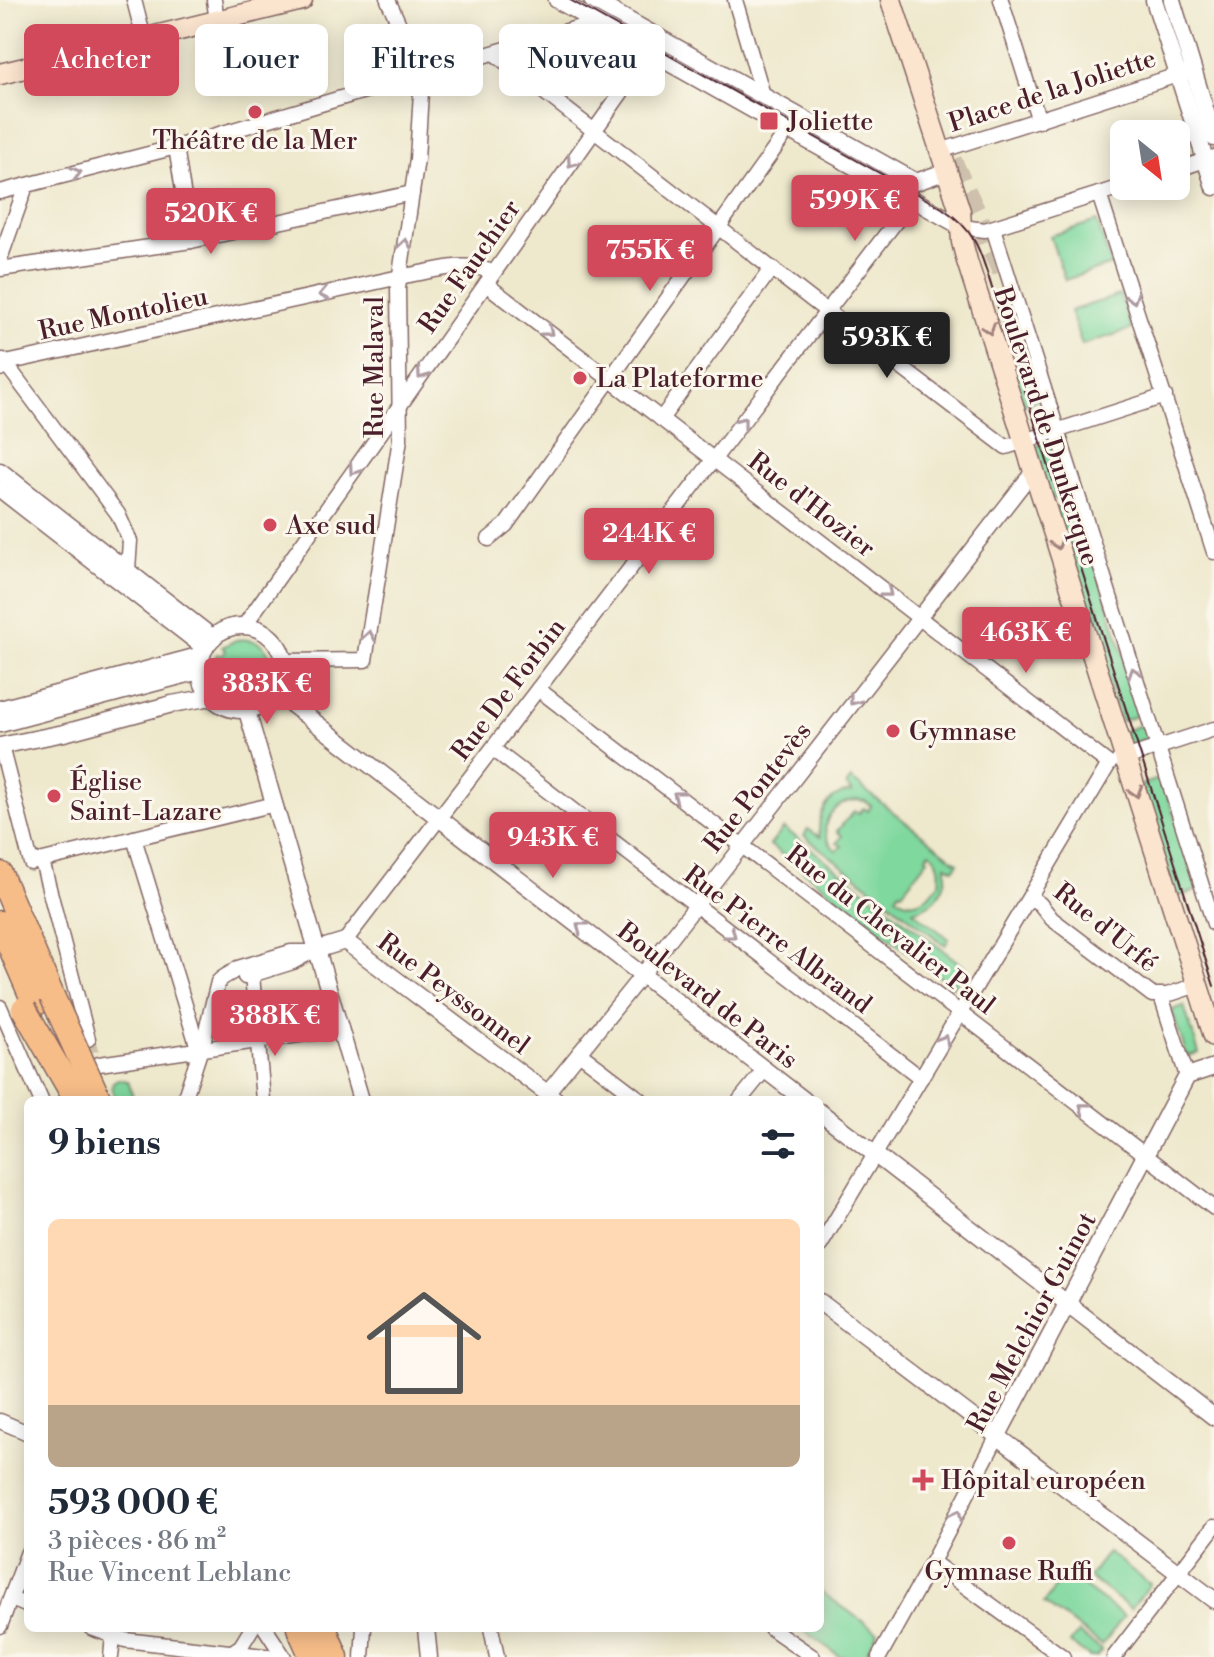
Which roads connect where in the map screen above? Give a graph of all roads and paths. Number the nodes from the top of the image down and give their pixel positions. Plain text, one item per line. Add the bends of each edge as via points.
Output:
1 (134, 0) edge
2 (214, 0) edge
3 (302, 0) edge
4 (388, 0) edge
5 (557, 0) edge
6 (592, 0) edge
7 (735, 0) edge
8 (891, 0) edge
9 (1001, 0) edge
10 (1154, 0) edge
11 (1172, 0) edge
12 (217, 21) junction
13 (597, 22) junction
14 (140, 24) edge
15 (399, 24) edge
16 (601, 24) edge
17 (179, 30) edge
18 (495, 54) junction
19 (483, 57) edge
20 (665, 60) edge
21 (24, 68) edge
22 (1186, 72) junction
23 (0, 74) edge
24 (763, 95) junction
25 (350, 96) edge
26 (421, 96) edge
27 (618, 96) edge
28 (1039, 121) junction
29 (594, 130) junction
30 (788, 130) junction
31 (1214, 138) edge
32 (176, 147) junction
33 (1210, 159) edge
34 (943, 161) junction
35 (1190, 165) edge
36 (26, 186) junction
37 (1214, 187) edge
38 (1110, 190) edge
39 (0, 192) edge
40 (412, 193) junction
41 (1099, 194) junction
42 (913, 199) junction
43 (720, 227) junction
44 (962, 227) junction
45 (993, 228) junction
46 (191, 241) junction
47 (0, 259) edge
48 (772, 268) junction
49 (0, 269) edge
50 (400, 277) junction
51 (490, 278) junction
52 (827, 311) junction
53 (2, 363) edge
54 (611, 380) junction
55 (1165, 396) junction
56 (400, 406) junction
57 (661, 419) junction
58 (1057, 431) junction
59 (1025, 441) junction
60 (714, 459) junction
61 (1034, 470) junction
62 (0, 471) edge
63 (0, 489) edge
64 (489, 539) dead end
65 (1214, 552) edge
66 (128, 570) junction
67 (918, 616) junction
68 (244, 626) junction
69 (205, 653) junction
70 (284, 661) junction
71 (538, 689) junction
72 (277, 693) junction
73 (212, 697) junction
74 (0, 709) edge
75 (247, 711) junction
76 (0, 724) edge
77 (1214, 729) edge
78 (0, 746) edge
79 (1158, 747) junction
80 (493, 749) junction
81 (1117, 761) junction
82 (275, 804) junction
83 (440, 817) junction
84 (134, 838) junction
85 (742, 845) junction
86 (42, 861) junction
87 (0, 874) edge
88 (1030, 897) junction
89 (695, 906) junction
90 (0, 923) edge
91 (1214, 924) edge
92 (0, 940) edge
93 (345, 941) junction
94 (313, 951) junction
95 (0, 955) edge
96 (252, 975) junction
97 (642, 975) junction
98 (227, 976) junction
99 (1197, 985) junction
100 (1161, 996) junction
101 (29, 1004) edge
102 (960, 1013) junction
103 (341, 1029) junction
104 (1214, 1036) edge
105 (50, 1037) dead end
106 (88, 1039) tunnel mouth
107 (259, 1041) junction
108 (199, 1051) junction
109 (579, 1053) junction
110 (99, 1064) dead end
111 (1214, 1067) edge
112 (765, 1069) junction
113 (45, 1070) dead end
114 (29, 1072) junction
115 (1187, 1076) junction
116 (921, 1078) junction
117 (39, 1096) edge
118 (73, 1096) edge
119 (73, 1096) edge
120 (96, 1096) edge
121 (185, 1096) edge
122 (263, 1096) edge
123 (360, 1096) edge
124 (550, 1096) edge
125 (552, 1096) edge
126 (636, 1096) edge
127 (743, 1096) edge
128 (799, 1096) edge
129 (824, 1115) edge
130 (874, 1154) junction
131 (1146, 1156) junction
132 (1214, 1208) edge
133 (824, 1235) edge
134 (1069, 1302) junction
135 (824, 1305) edge
136 (1214, 1417) edge
137 (0, 1421) edge
138 (24, 1431) edge
139 (997, 1437) junction
140 (1214, 1527) edge
141 (932, 1562) junction
142 (24, 1563) edge
143 (1179, 1573) junction
144 (11, 1599) junction
145 (1214, 1600) edge
146 (24, 1604) edge
147 (0, 1626) edge
148 (102, 1632) edge
149 (250, 1632) edge
150 (268, 1632) edge
151 (301, 1632) edge
152 (326, 1632) edge
153 (364, 1632) edge
154 (426, 1632) edge
155 (492, 1632) edge
156 (777, 1632) edge
157 (113, 1636) junction
158 (232, 1652) junction
159 (111, 1657) edge
160 (273, 1657) edge
161 (284, 1657) edge
162 (312, 1657) edge
163 (336, 1657) edge
164 (362, 1657) edge
165 (429, 1657) edge
166 (497, 1657) edge
167 (813, 1657) edge
168 (879, 1657) edge
169 (1063, 1657) edge
170 (1114, 1657) edge

1 - 14 street
2 - 12 street
3 - 12 main road
4 - 15 street, Rue Malaval
5 - 13 street
6 - 24 street
7 - 24 street
8 - 34 main road, Boulevard de Dunkerque
9 - 28 street
10 - 22 street
11 - 22 street
12 - 17 main road
13 - 16 street
13 - 18 street
18 - 19 street
18 - 29 street
20 - 30 street
21 - 23 main road
22 - 28 street, Place de la Joliette
22 - 31 street, Place de la Joliette
22 - 33 street, Place de la Joliette
24 - 34 street via 916,182
25 - 32 street
26 - 40 street, Rue Malaval
27 - 29 street, Rue Fauchier
28 - 34 street, Place de la Joliette
29 - 43 street
29 -> 51 street, Rue Fauchier
30 - 42 street
30 - 43 street
36 -> 32 street
32 - 46 street
33 - 35 street
33 - 37 street, Place de la Joliette
34 - 44 main road, Boulevard de Dunkerque
36 - 39 street
36 - 47 street
38 - 41 street
40 - 46 street
50 -> 40 street, Rue Malaval
41 - 45 street
41 -> 55 street
42 - 44 street
42 - 52 street, Rue De Forbin
43 - 48 street
43 - 54 street
44 - 45 street
44 -> 59 main road, Boulevard de Dunkerque via 967,261
45 - 58 street, Boulevard de Dunkerque
46 - 49 street
48 - 52 street
48 - 57 street
50 - 51 street, Rue Montolieu via 468,266 481,267
50 -> 53 street, Rue Montolieu
50 - 56 street, Rue Malaval
51 -> 54 street, Rue d'Hozier
51 -> 56 street, Rue Fauchier
52 - 59 street via 1006,447
60 -> 52 street, Rue De Forbin
53 - 66 street via 118,514 130,541
54 - 57 street, Rue d'Hozier
54 - 64 street via 506,525
55 - 58 street
55 - 65 street
56 -> 68 street, Rue Fauchier
70 -> 56 street, Rue Malaval via 365,660 400,439
57 - 60 street, Rue d'Hozier
58 - 59 street
79 -> 58 street, Boulevard de Dunkerque
59 - 61 main road, Boulevard de Dunkerque
60 -> 67 street, Rue d'Hozier
60 - 71 street, Rue De Forbin
61 - 67 street, Rue Pontevès
61 -> 81 main road, Boulevard de Dunkerque
62 - 66 street
63 - 69 street
66 - 69 street
67 - 81 street, Rue d'Hozier
67 -> 85 street, Rue Pontevès
68 - 69 street via 222,631
68 - 70 street via 271,637
69 - 73 street via 203,683
69 - 74 street
69 - 76 street
70 - 72 street
71 - 80 street, Rue De Forbin
85 -> 71 street, Rue du Chevalier Paul
72 - 75 street
72 - 83 street, Boulevard de Paris
73 - 75 street via 228,708
73 - 78 street
75 - 82 street
77 - 79 street
78 - 86 street via 31,863
79 - 81 street
79 - 91 street, Boulevard de Dunkerque
80 - 83 street, Rue De Forbin
80 - 89 street, Rue Pierre Albrand
81 - 88 street
81 -> 99 main road, Boulevard de Dunkerque
82 - 84 street
82 - 94 street
83 - 93 street, Rue De Forbin
97 -> 83 street, Boulevard de Paris
84 - 86 street
84 - 108 street
85 - 89 street, Rue Pontevès
85 - 102 street, Rue du Chevalier Paul
86 - 106 street
87 - 101 highway
88 - 100 street, Rue d'Urfé via 1152,995
88 - 102 street
89 - 97 street, Rue Pontevès
89 -> 116 street, Rue Pierre Albrand
90 - 101 highway
92 - 101 highway
93 - 94 street, Rue Peyssonnel
93 - 124 street, Rue Peyssonnel
94 - 96 street
94 - 98 street via 291,952
94 - 103 street
95 - 101 highway
96 - 98 street
96 - 107 street
97 - 109 street, Rue Pontevès
97 - 112 street, Boulevard de Paris
98 - 108 street via 218,982
99 - 100 street, Rue d'Urfé
99 - 104 main road, Boulevard de Dunkerque
100 - 115 street
101 - 114 street
101 - 118 highway, bridge
101 - 120 highway, bridge
116 -> 102 street
131 -> 102 street, Rue du Chevalier Paul
103 - 107 street
103 - 123 street
105 - 119 highway, bridge
107 - 108 street
107 - 122 street
108 - 110 street
108 - 121 street
109 - 125 street, Rue Pontevès
109 - 126 street
111 - 115 street
112 - 127 street
112 - 128 street, Boulevard de Paris
113 - 114 street
114 - 117 street
115 - 131 street, Rue Melchior Guinot
116 - 130 street
129 - 130 street
130 - 133 street
130 - 134 street
131 - 132 street, Rue du Chevalier Paul
131 - 134 street, Rue Melchior Guinot
134 - 136 street
134 - 139 street, Rue Melchior Guinot
135 - 139 street
137 - 138 street
141 -> 139 street, Rue Melchior Guinot
139 - 143 street
140 - 143 street
141 - 168 street, Rue Melchior Guinot
141 - 169 street
142 - 144 street
143 - 145 street
143 - 170 street
144 - 146 street
144 - 147 street
148 - 157 street
149 - 158 street
150 - 161 street
151 - 162 highway
152 - 163 highway
153 - 164 street
154 - 165 street
155 - 166 street
156 - 167 street
157 - 158 street
157 - 159 street
158 - 160 street

